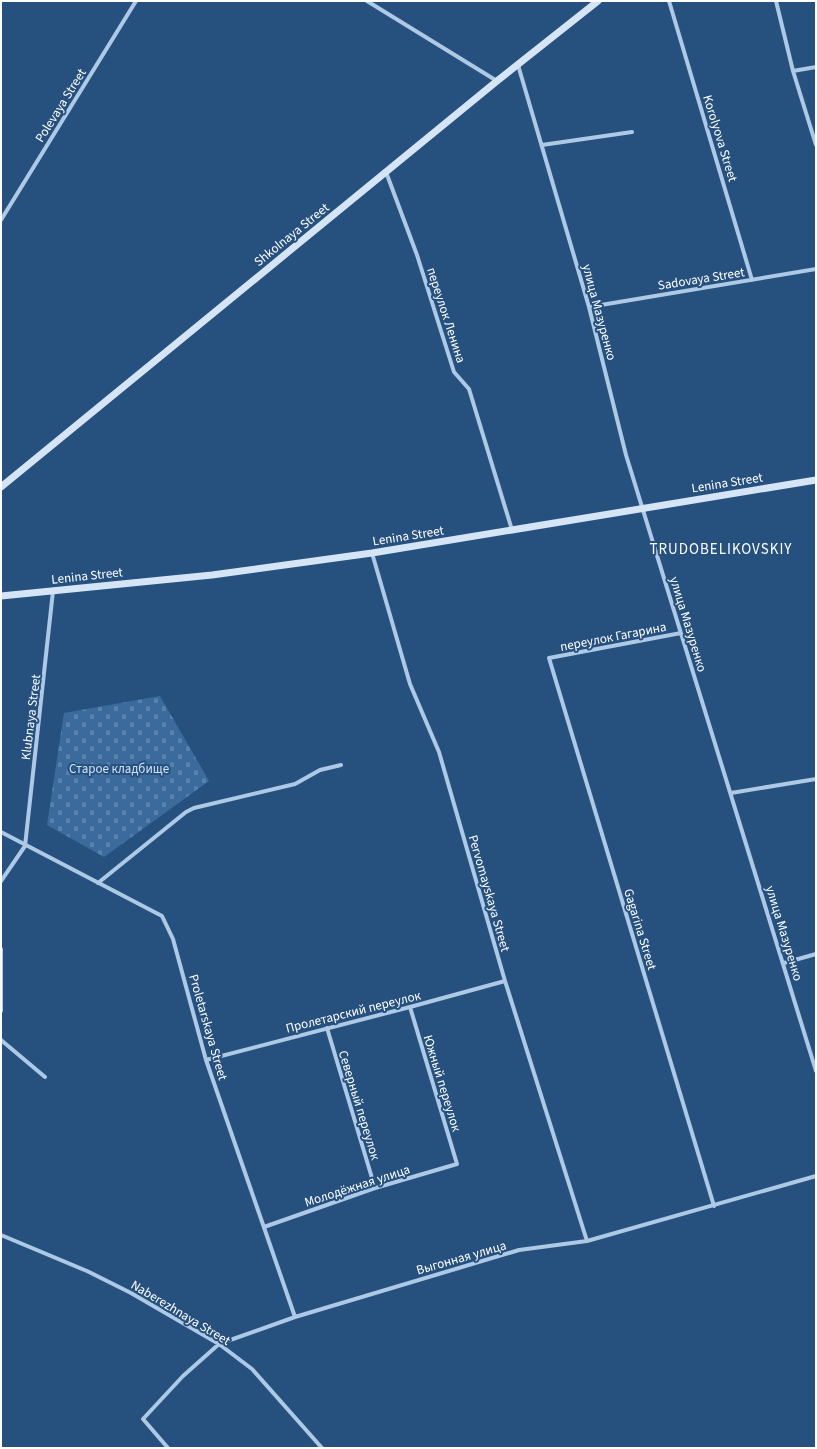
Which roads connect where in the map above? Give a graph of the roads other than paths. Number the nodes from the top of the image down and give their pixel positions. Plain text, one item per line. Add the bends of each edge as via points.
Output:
1 (136, 1) edge
2 (367, 1) edge
3 (598, 1) edge
4 (670, 1) edge
5 (776, 1) edge
6 (518, 65) junction
7 (816, 67) edge
8 (793, 71) junction
9 (496, 81) junction
10 (632, 132) dead end
11 (542, 145) junction
12 (816, 145) edge
13 (386, 172) junction
14 (1, 220) edge
15 (816, 269) edge
16 (752, 280) junction
17 (589, 307) junction
18 (816, 480) edge
19 (1, 487) edge
20 (643, 508) junction
21 (512, 530) junction
22 (372, 553) junction
23 (54, 591) junction
24 (1, 596) edge
25 (681, 633) junction
26 (549, 658) joint
27 (341, 765) dead end
28 (816, 779) edge
29 (730, 793) junction
30 (1, 832) edge
31 (25, 846) junction
32 (1, 881) edge
33 (98, 883) junction
34 (1, 949) edge
35 (816, 954) edge
36 (784, 963) junction
37 (505, 981) junction
38 (410, 1007) junction
39 (1, 1010) edge
40 (326, 1028) junction
41 (1, 1040) edge
42 (206, 1060) junction
43 (816, 1071) edge
44 (45, 1077) dead end
45 (457, 1164) joint
46 (816, 1176) edge
47 (375, 1188) junction
48 (714, 1206) junction
49 (264, 1227) junction
50 (1, 1235) edge
51 (587, 1240) junction
52 (295, 1317) junction
53 (219, 1344) junction
54 (168, 1448) edge
55 (322, 1448) edge

1 - 14 street, Polevaya Street
2 - 9 street
3 - 6 street, Shkolnaya Street
4 - 16 street, Korolyova Street
5 - 8 street
6 - 9 street, Shkolnaya Street
6 - 11 street, улица Мазуренко
7 - 8 street
8 - 12 street
9 - 13 street, Shkolnaya Street
10 - 11 street
11 - 17 street, улица Мазуренко
13 - 19 street, Shkolnaya Street
13 - 21 street, переулок Ленина via 417,255 454,372 469,389
15 - 16 street, Sadovaya Street
16 - 17 street, Sadovaya Street
17 - 20 street, улица Мазуренко via 626,455
18 - 20 street, Lenina Street
20 - 21 street, Lenina Street
20 - 25 street, улица Мазуренко
21 - 22 street, Lenina Street
22 - 23 street, Lenina Street via 212,575
22 - 37 street, Pervomayskaya Street via 410,684 439,752
23 - 24 street, Lenina Street
23 - 31 street, Klubnaya Street
25 - 26 street, переулок Гагарина
25 - 29 street, улица Мазуренко
26 - 48 street, Gagarina Street
27 - 33 street via 315,772 296,784 194,808
28 - 29 street
29 - 36 street, улица Мазуренко
30 - 31 street, Proletarskaya Street
31 - 32 street
31 - 33 street, Proletarskaya Street
33 - 42 street, Proletarskaya Street via 162,916 173,939
34 - 39 street
35 - 36 street
36 - 43 street, улица Мазуренко
37 - 38 street, Пролетарский переулок
37 - 51 street, Pervomayskaya Street
38 - 40 street, Пролетарский переулок
38 - 45 street, Южный переулок
40 - 42 street, Пролетарский переулок
40 - 47 street, Северный переулок
41 - 44 street
42 - 49 street, Proletarskaya Street
45 - 47 street, Молодёжная улица
46 - 48 street, Выгонная улица
47 - 49 street, Молодёжная улица
48 - 51 street, Выгонная улица
49 - 52 street, Proletarskaya Street
50 - 53 street, Naberezhnaya Street via 87,1271 131,1293
51 - 52 street, Выгонная улица via 519,1250
52 - 53 street, Выгонная улица
53 - 54 street, Выгонная улица via 183,1376 143,1419
53 - 55 street, Naberezhnaya Street via 252,1369

